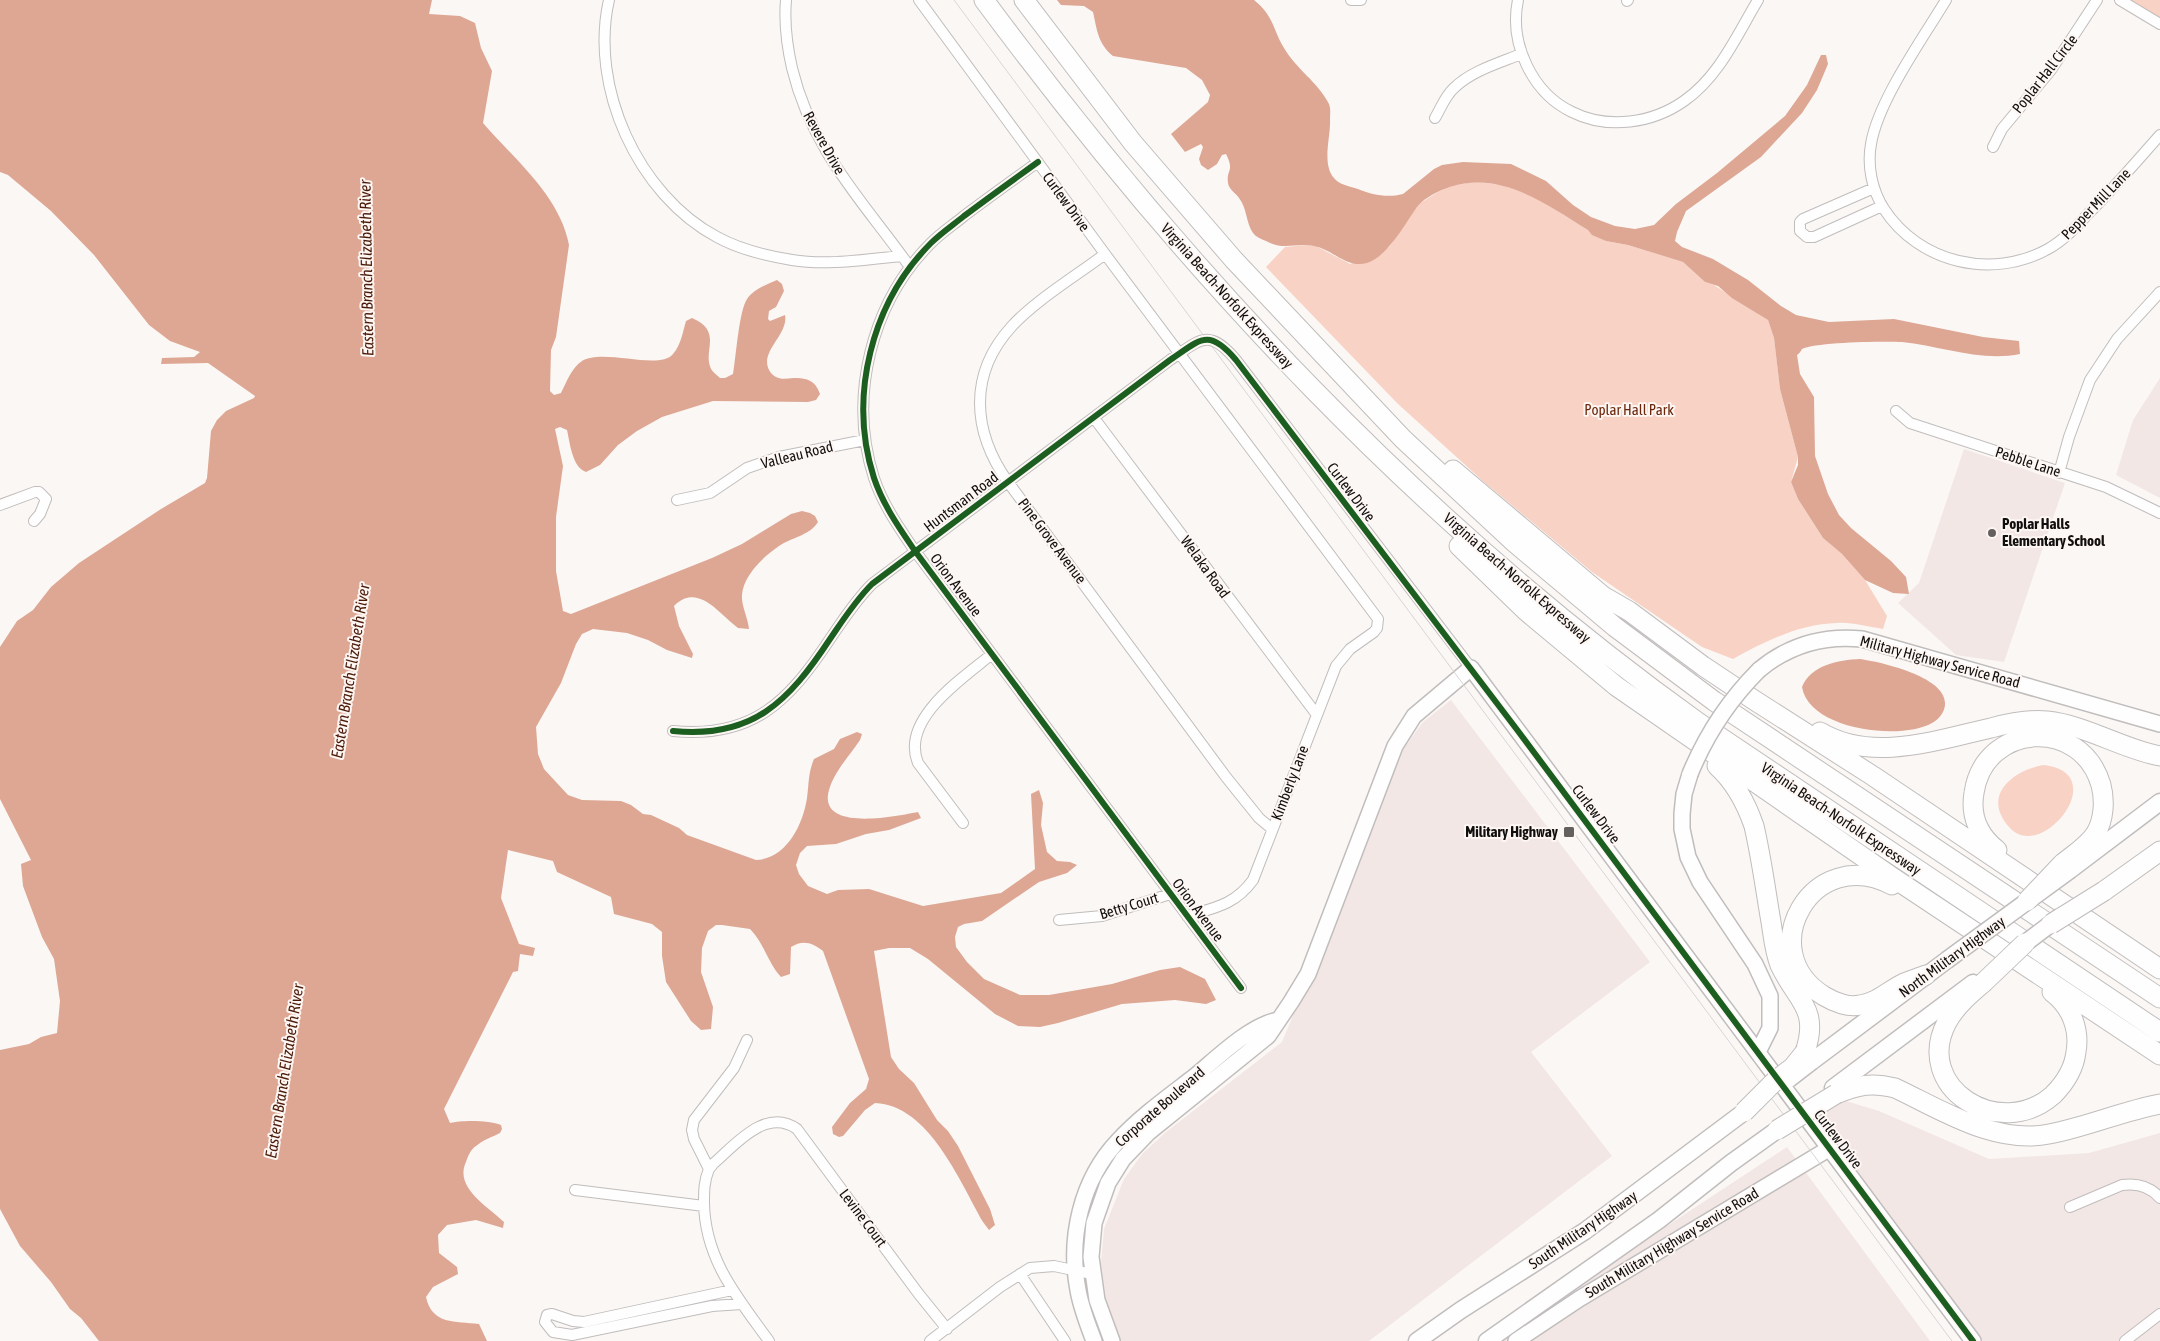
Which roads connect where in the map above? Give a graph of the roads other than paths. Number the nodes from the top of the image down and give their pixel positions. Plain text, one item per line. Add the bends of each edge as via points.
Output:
1 (610, 0) edge
2 (786, 0) edge
3 (919, 0) edge
4 (984, 0) edge
5 (1024, 0) edge
6 (1351, 0) edge
7 (1361, 0) edge
8 (1518, 0) edge
9 (1758, 0) edge
10 (1946, 0) edge
11 (2097, 0) edge
12 (2120, 0) edge
13 (2160, 24) edge
14 (1522, 54) junction
15 (1435, 118) dead end
16 (2160, 136) edge
17 (1993, 147) dead end
18 (1038, 162) junction
19 (1874, 188) junction
20 (1882, 206) junction
21 (1105, 254) junction
22 (902, 256) junction
23 (910, 268) junction
24 (2160, 292) edge
25 (1280, 309) junction
26 (1180, 354) junction
27 (1896, 411) dead end
28 (1094, 418) junction
29 (1358, 434) junction
30 (865, 440) junction
31 (2059, 473) junction
32 (1008, 482) junction
33 (677, 500) dead end
34 (0, 505) edge
35 (2160, 513) edge
36 (34, 521) dead end
37 (915, 551) junction
38 (1377, 628) joint
39 (992, 654) junction
40 (1471, 668) junction
41 (1754, 700) junction
42 (1317, 715) junction
43 (1658, 717) junction
44 (2160, 724) edge
45 (673, 731) dead end
46 (2160, 756) edge
47 (2160, 802) edge
48 (964, 823) dead end
49 (1272, 829) junction
50 (2160, 841) edge
51 (2160, 851) edge
52 (2066, 867) junction
53 (2101, 890) junction
54 (1170, 894) junction
55 (2056, 899) junction
56 (2027, 901) joint
57 (1944, 911) junction
58 (1187, 916) junction
59 (1059, 920) dead end
60 (2051, 924) joint
61 (2093, 924) junction
62 (1991, 942) junction
63 (2025, 943) joint
64 (2160, 958) edge
65 (2160, 969) edge
66 (1926, 975) junction
67 (1980, 981) junction
68 (1241, 988) dead end
69 (2160, 998) edge
70 (1279, 1020) junction
71 (2160, 1032) edge
72 (747, 1040) dead end
73 (1755, 1048) junction
74 (2160, 1055) edge
75 (1808, 1057) junction
76 (1834, 1091) junction
77 (2160, 1104) edge
78 (1740, 1116) joint
79 (1777, 1130) joint
80 (1830, 1148) junction
81 (709, 1169) junction
82 (575, 1190) dead end
83 (2160, 1198) edge
84 (704, 1206) junction
85 (2070, 1206) dead end
86 (1075, 1271) junction
87 (1020, 1274) junction
88 (1092, 1274) junction
89 (732, 1290) junction
90 (742, 1304) junction
91 (2160, 1314) edge
92 (947, 1329) junction
93 (572, 1335) junction
94 (563, 1341) edge
95 (769, 1341) edge
96 (930, 1341) edge
97 (1065, 1341) edge
98 (1094, 1341) edge
99 (1112, 1341) edge
100 (1417, 1341) edge
101 (1487, 1341) edge
102 (1516, 1341) edge
103 (1973, 1341) edge
104 (2125, 1341) edge

1 - 22 street via 606,60 618,114 626,136 646,171 688,216 718,237 742,247 793,260 835,262
2 - 22 street, Revere Drive via 787,45 802,103 828,156
3 - 18 street, Curlew Drive
4 - 29 highway, Virginia Beach-Norfolk Expressway via 1085,133 1173,239
5 - 25 highway, Virginia Beach-Norfolk Expressway via 1133,143
6 - 7 street
8 - 14 street via 1516,24
9 - 14 street via 1708,80 1684,101 1642,120 1612,121 1572,112 1537,83
10 - 19 street, Pepper Mill Lane via 1888,97 1874,130 1869,162
11 - 17 street, Poplar Hall Circle via 2051,70 2002,129
12 - 13 street
14 - 15 street via 1461,82 1447,96
16 - 20 street, Pepper Mill Lane via 2070,233 2049,248 2019,260 1985,265 1936,254 1900,230
18 - 21 street, Curlew Drive
18 - 23 street, Orion Avenue via 939,236
19 - 20 street, Pepper Mill Lane
19 - 20 street via 1803,218 1800,232 1814,237
21 - 26 street, Curlew Drive
21 - 32 street, Pine Grove Avenue via 1012,326 986,368 979,400 981,427 992,458
22 - 23 street, Revere Drive
23 - 30 street, Orion Avenue via 882,316 870,351 863,397
24 - 31 street via 2117,339 2090,380
25 - 41 highway via 1451,468 1567,567 1603,596
25 - 69 highway, Virginia Beach-Norfolk Expressway via 1440,475 1615,627 1714,701
26 - 28 street, Huntsman Road
26 - 38 street, Curlew Drive via 1374,612 1378,619
26 - 40 street, Curlew Drive via 1208,339 1227,350
27 - 31 street, Pebble Lane via 1910,423
28 - 32 street, Huntsman Road
28 - 42 street, Welaka Road
29 - 43 highway via 1419,506 1499,585 1601,674
29 - 71 highway, Virginia Beach-Norfolk Expressway via 1508,573 1631,674 1820,805
30 - 33 street, Valleau Road via 779,457 747,468 710,493
30 - 37 street, Orion Avenue via 875,480 897,525
31 - 35 street, Pebble Lane via 2113,490
32 - 37 street, Huntsman Road
32 - 49 street, Pine Grove Avenue via 1226,777
34 - 36 street via 40,492 46,499 45,505
37 - 39 street, Orion Avenue
37 - 45 street, Huntsman Road via 859,597 799,682 770,710 731,728 703,732
38 - 42 street, Kimberly Lane via 1342,657
39 - 48 street via 948,689 914,739 918,763
39 - 54 street, Orion Avenue
40 - 70 street, Corporate Boulevard via 1422,708 1395,746 1308,974
40 - 73 street, Curlew Drive
41 - 46 highway via 1826,736 1862,746 1894,748 2015,722 2047,721
41 - 55 highway
42 - 49 street, Kimberly Lane
43 - 57 highway
43 - 75 highway via 1731,780 1749,810 1758,841 1776,951 1786,976 1804,1002 1808,1018
44 - 73 street, Military Highway Service Road, bridge via 1862,639 1817,640 1781,653 1744,685 1719,719 1696,758 1684,794 1682,814 1688,857 1700,882 1755,964 1770,996 1770,1028
47 - 52 main road
49 - 58 street, Kimberly Lane via 1253,880 1246,890 1229,902
50 - 53 main road
51 - 53 highway
52 - 55 highway via 2100,824 2104,803 2098,775 2086,756 2068,743 2039,736 2016,740 1998,751 1982,771 1974,793 1974,816 1982,836
52 - 56 highway, bridge
53 - 60 highway, bridge
54 - 58 street, Orion Avenue
54 - 59 street, Betty Court via 1102,916
55 - 61 highway
56 - 66 main road, North Military Highway, bridge
57 - 62 highway
57 - 66 highway via 1881,879 1855,875 1835,878 1815,890 1800,907 1795,920 1792,944 1797,967 1809,984 1828,999 1860,1006 1882,998 1903,983
58 - 68 street, Orion Avenue
60 - 63 main road, bridge
61 - 64 highway
61 - 65 highway
62 - 67 highway via 2055,994 2067,1007 2076,1027 2076,1058 2064,1083 2047,1100 2025,1111 2004,1114 1978,1108 1955,1091 1943,1071 1940,1046 1948,1021
62 - 74 highway
63 - 67 highway, bridge
66 - 75 main road, North Military Highway
67 - 76 main road
70 - 86 street, Corporate Boulevard via 1245,1036 1116,1142 1095,1173 1084,1199 1075,1236
70 - 88 street, Corporate Boulevard via 1268,1036 1148,1134 1116,1169 1094,1222
72 - 81 street via 734,1068 694,1120 694,1139
73 - 80 street, Curlew Drive
75 - 78 highway, bridge via 1776,1080
76 - 77 highway via 1864,1084 1885,1085 1982,1128 2017,1136 2050,1134
76 - 79 highway, bridge
78 - 100 main road, South Military Highway via 1585,1230
79 - 101 main road via 1659,1220
80 - 102 street, South Military Highway Service Road via 1579,1299
80 - 103 street, Curlew Drive
81 - 84 street via 705,1178
81 - 92 street, Levine Court via 753,1130 770,1122 785,1123 797,1129
82 - 84 street
83 - 85 street via 2150,1189 2130,1184
84 - 89 street via 715,1260
86 - 87 street via 1042,1266
86 - 88 street
86 - 98 street, Corporate Boulevard via 1078,1292
87 - 92 street
87 - 97 street
88 - 99 street, Corporate Boulevard via 1097,1300
89 - 90 street
89 - 93 street via 584,1322 557,1314 547,1315 545,1322 554,1332
90 - 93 street via 712,1306
90 - 95 street
91 - 104 street
92 - 96 street
93 - 94 street

